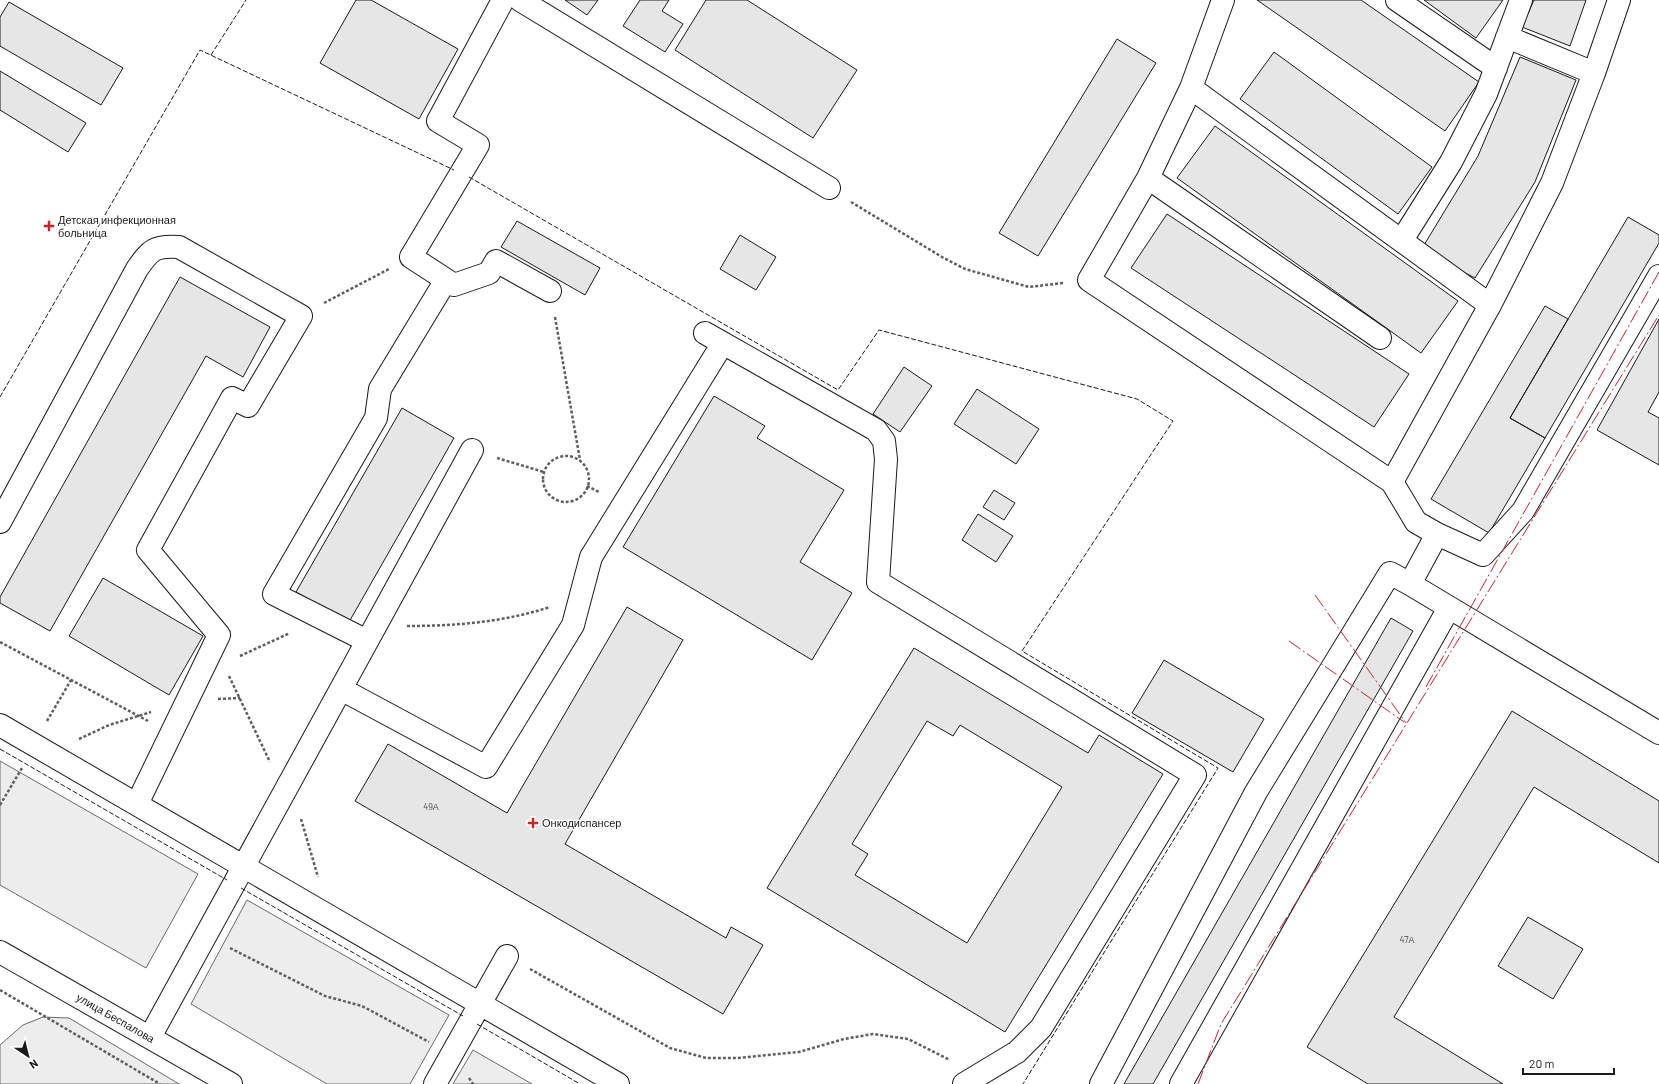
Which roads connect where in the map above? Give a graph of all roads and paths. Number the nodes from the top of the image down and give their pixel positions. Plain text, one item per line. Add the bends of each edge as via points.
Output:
1 (503, 0) edge
2 (520, 0) edge
3 (1223, 0) edge
4 (1397, 0) edge
5 (1521, 0) edge
6 (1619, 0) edge
7 (1507, 37) junction
8 (1496, 68) junction
9 (1594, 73) junction
10 (1191, 88) junction
11 (1148, 178) junction
12 (829, 188) joint
13 (1402, 240) junction
14 (410, 257) junction
15 (1659, 276) edge
16 (446, 280) junction
17 (1089, 280) junction
18 (550, 291) joint
19 (1490, 305) junction
20 (301, 316) junction
21 (1380, 338) dead end
22 (472, 450) joint
23 (580, 460) junction
24 (544, 472) junction
25 (1392, 482) junction
26 (0, 522) edge
27 (1437, 534) junction
28 (1410, 584) junction
29 (581, 596) junction
30 (1450, 608) junction
31 (330, 622) junction
32 (371, 634) junction
33 (0, 642) edge
34 (237, 657) dead end
35 (341, 689) junction
36 (240, 698) dead end
37 (186, 703) junction
38 (137, 716) junction
39 (0, 725) edge
40 (172, 734) junction
41 (1659, 734) edge
42 (52, 754) junction
43 (137, 804) junction
44 (244, 866) junction
45 (206, 936) junction
46 (0, 952) edge
47 (507, 956) joint
48 (0, 990) edge
49 (480, 1003) junction
50 (150, 1037) junction
51 (451, 1054) junction
52 (972, 1080) edge
53 (160, 1084) edge
54 (231, 1084) edge
55 (435, 1084) edge
56 (618, 1084) edge
57 (1101, 1084) edge
58 (1181, 1084) edge

1 - 14 main road via 438,121 478,145
2 - 12 main road
3 - 10 main road
4 - 8 main road
5 - 7 main road
6 - 9 main road
7 - 8 main road
7 - 9 main road
8 - 13 main road via 1486,94 1451,162
9 - 19 main road via 1552,183
10 - 11 main road
10 - 13 main road
11 - 17 main road
11 - 21 main road
12 - 17 path via 965,269 1029,287
13 - 19 main road
14 - 16 main road
14 - 20 path
15 - 27 main road via 1523,511 1483,555
16 - 18 main road via 454,285 489,273 496,261
16 - 31 main road via 380,389 376,418 274,594
17 - 25 main road
18 - 23 path
19 - 25 main road
20 - 26 main road via 179,247 163,246 148,254 137,269
20 - 37 main road via 248,406 232,398 148,550 219,635
22 - 24 path
22 - 32 main road
23 - 24 path via 559,457 553,460
23 - 24 path via 588,472 588,486 578,498 570,501 556,499 549,494 545,487
25 - 27 main road via 1416,522
27 - 28 main road
28 - 30 main road
28 - 57 main road via 1390,573 1256,792
29 - 32 path via 524,615 493,621
29 - 35 main road via 573,625 486,767
29 - 52 main road via 591,557 714,338 876,430 884,441 886,459 878,582 1195,775 1041,1028 1017,1052
30 - 41 main road
30 - 58 main road
31 - 32 main road
31 - 34 path via 283,636
32 - 35 main road
33 - 38 path
35 - 44 main road
36 - 37 path
37 - 38 path
37 - 40 main road
38 - 40 path
38 - 42 path via 84,736
39 - 42 main road
40 - 43 main road
42 - 43 main road
43 - 44 main road
44 - 45 main road
44 - 49 main road
45 - 50 main road
45 - 51 path via 325,996 362,1006
46 - 50 main road, улица Беспалова
47 - 49 main road
47 - 52 path via 670,1048 706,1058 738,1058 799,1052 873,1034 908,1039
48 - 53 path
49 - 51 main road
49 - 56 main road
50 - 54 main road, улица Беспалова
51 - 55 main road

